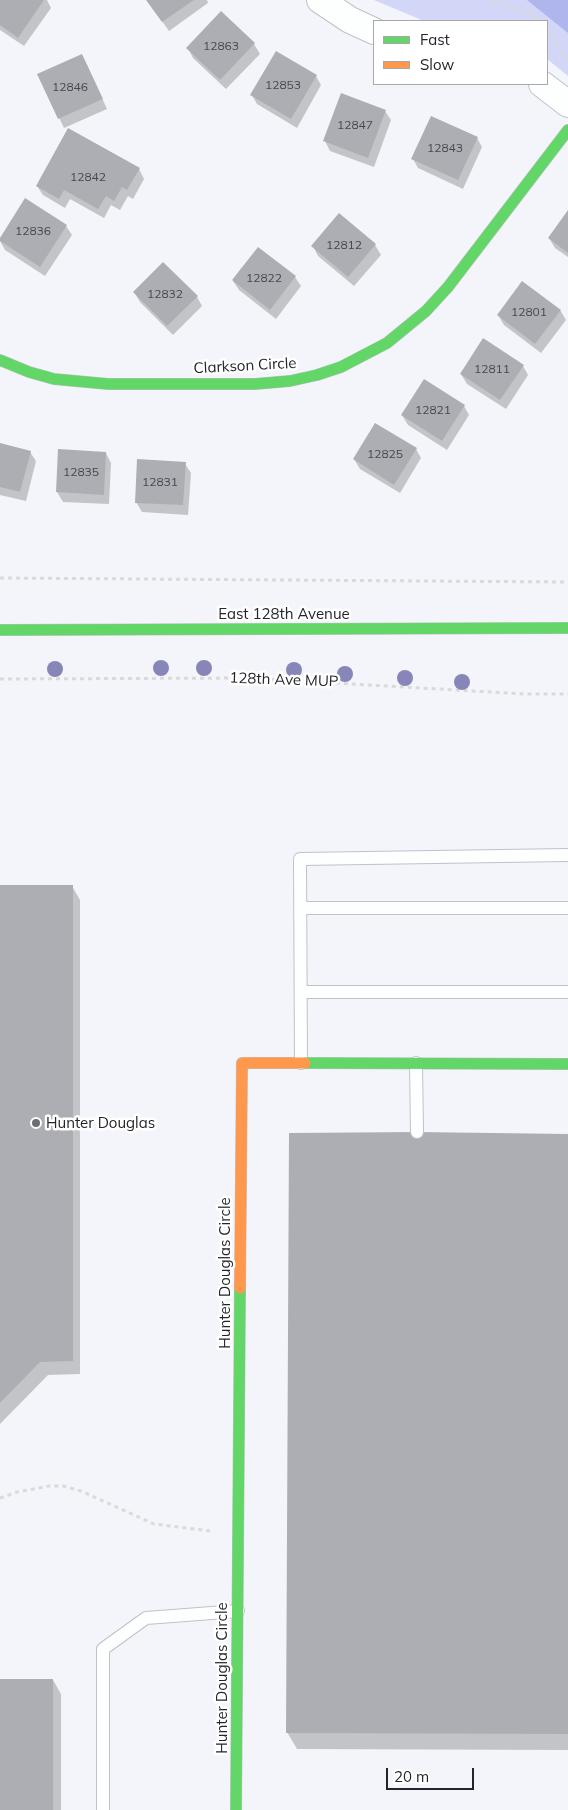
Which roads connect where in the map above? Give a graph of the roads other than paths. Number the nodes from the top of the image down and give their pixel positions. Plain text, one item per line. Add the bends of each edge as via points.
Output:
1 (320, 0) edge
2 (373, 31) edge
3 (543, 85) edge
4 (568, 104) edge
5 (568, 130) edge
6 (0, 360) edge
7 (568, 628) edge
8 (0, 630) edge
9 (568, 856) edge
10 (300, 908) junction
11 (568, 908) edge
12 (301, 992) junction
13 (568, 992) edge
14 (301, 1063) junction
15 (416, 1063) junction
16 (568, 1064) edge
17 (417, 1132) dead end
18 (238, 1611) junction
19 (103, 1810) edge
20 (236, 1810) edge

1 - 2 street
3 - 4 street
5 - 6 street, Clarkson Circle via 426,311 387,343 341,367 290,381 255,384 108,384 54,379
7 - 8 street, East 128th Avenue
9 - 10 lane via 300,859
10 - 11 lane
10 - 12 lane
12 - 13 lane
12 - 14 lane
14 - 15 street, Hunter Douglas Circle
14 - 18 street, Hunter Douglas Circle via 242,1063
15 - 16 street, Hunter Douglas Circle
15 - 17 lane
18 - 19 lane via 146,1618 103,1649
18 - 20 street, Hunter Douglas Circle

